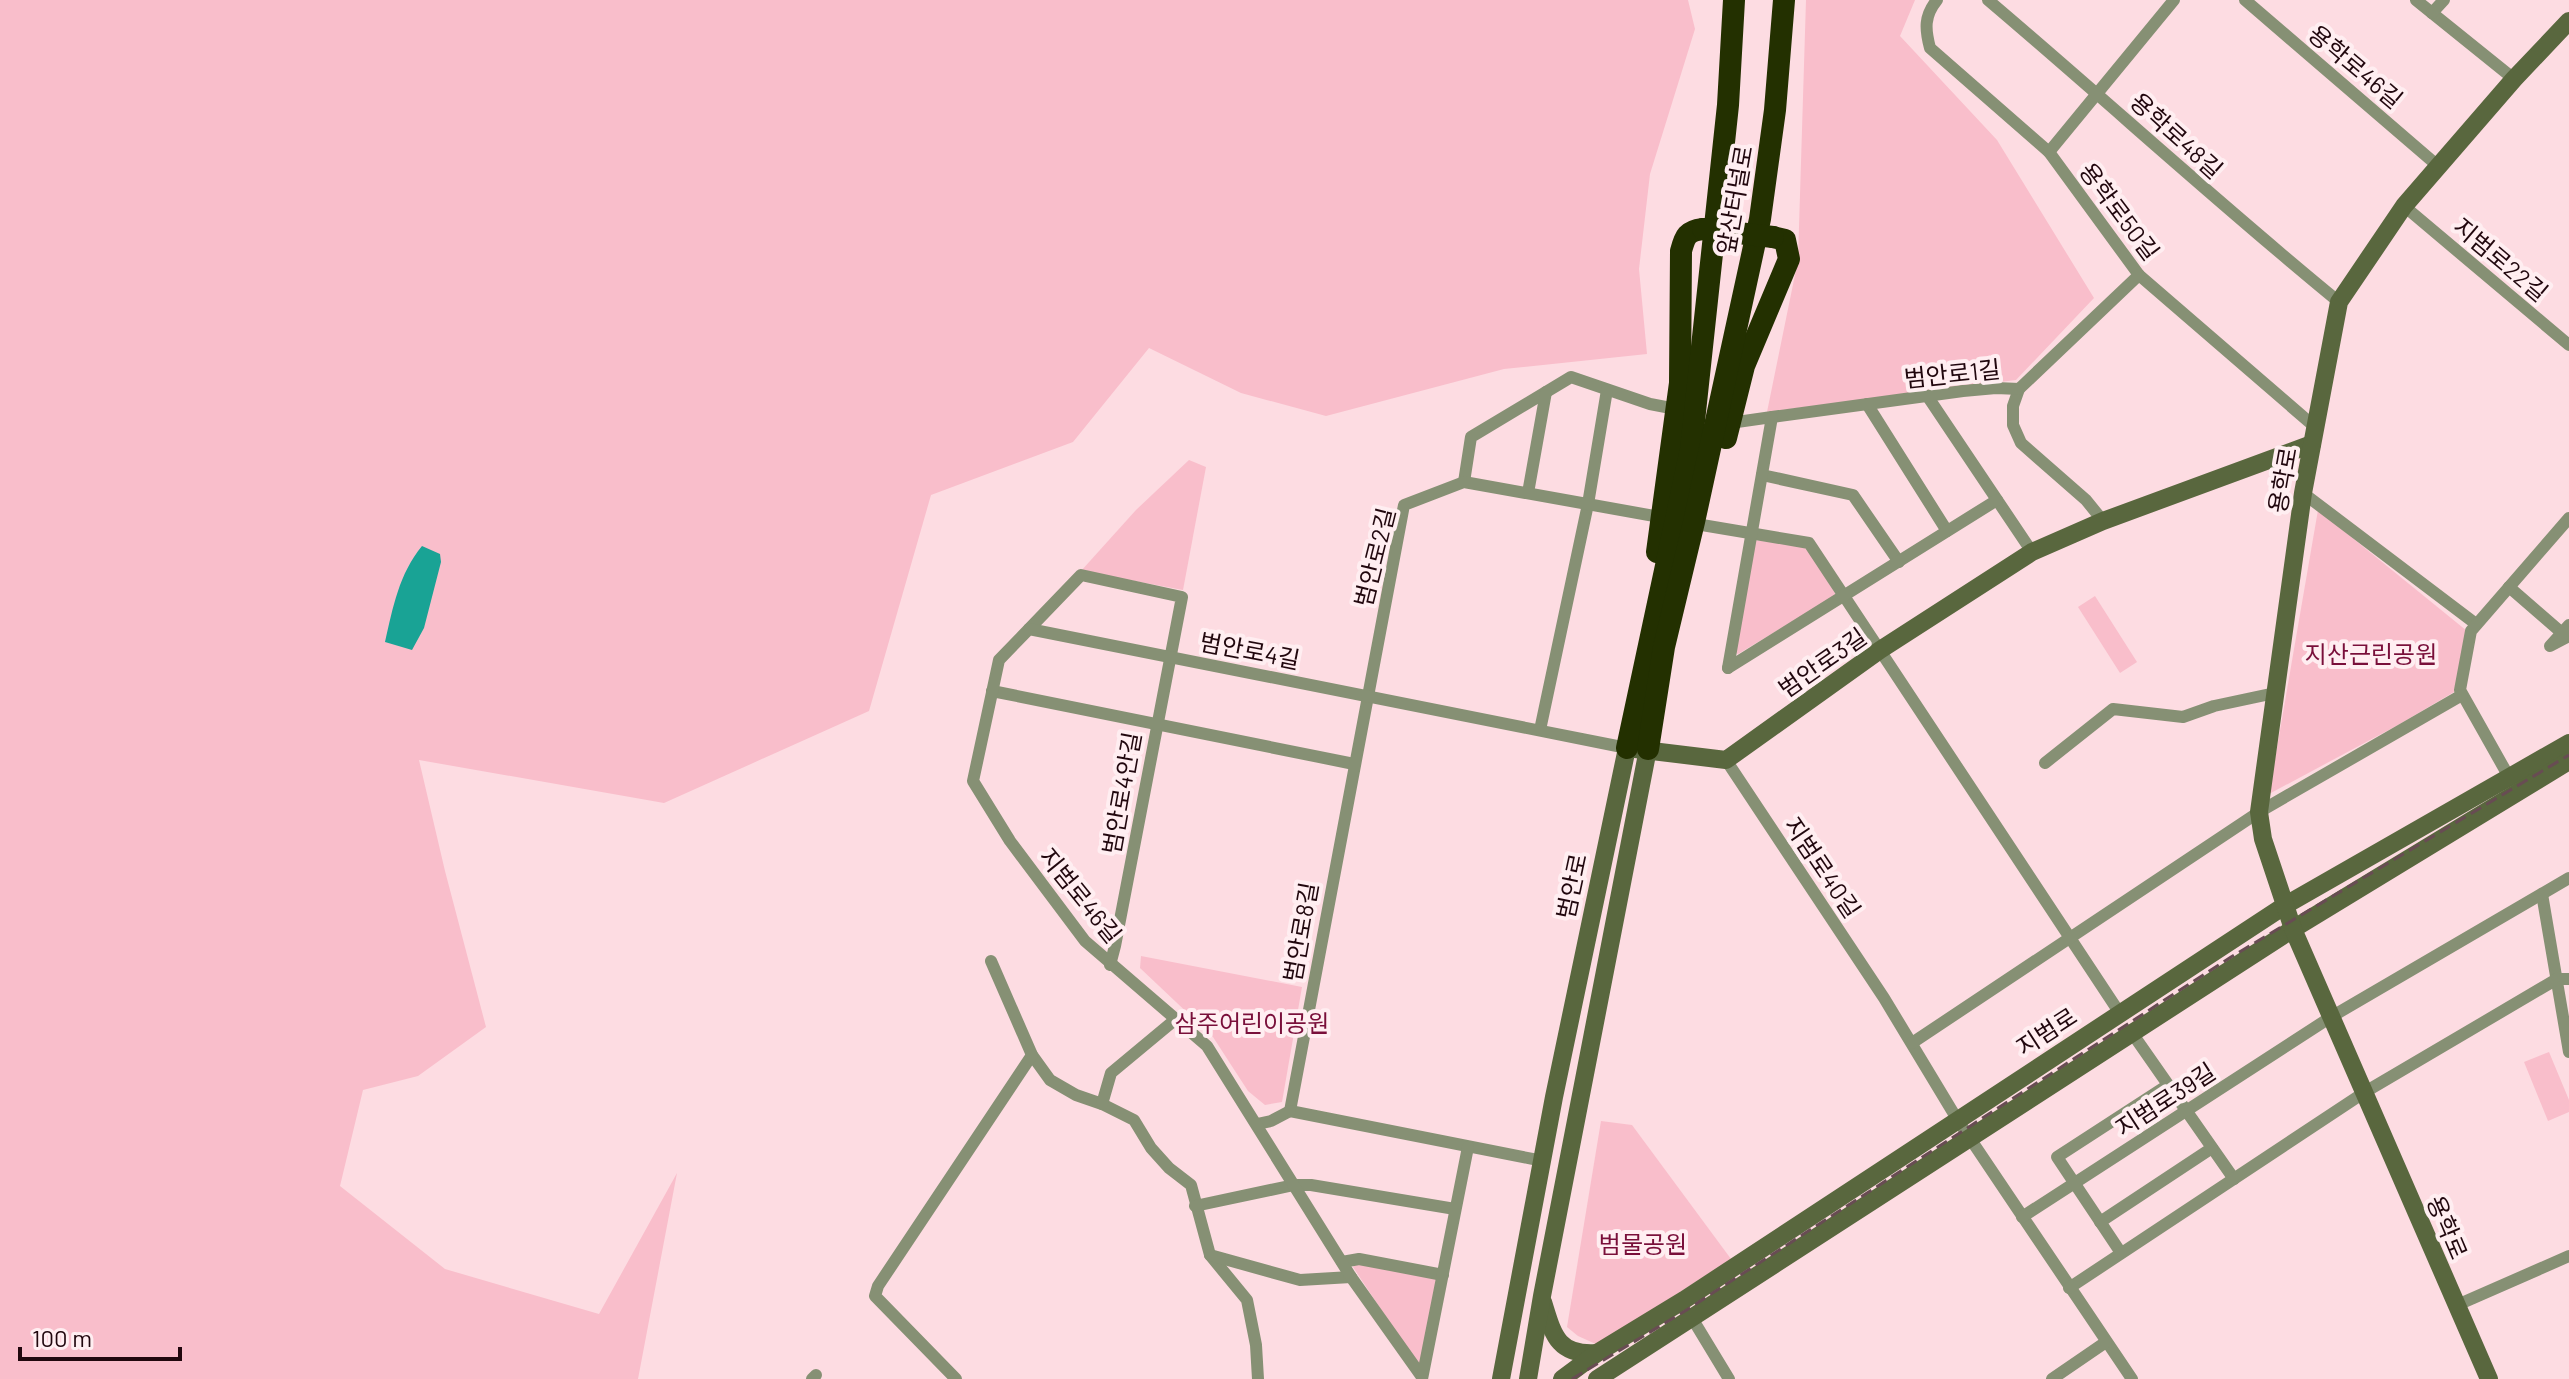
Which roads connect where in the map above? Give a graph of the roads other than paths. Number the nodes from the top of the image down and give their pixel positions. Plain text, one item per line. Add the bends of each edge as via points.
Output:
1 (1734, 0) edge
2 (1784, 0) edge
3 (1937, 0) edge
4 (1988, 0) edge
5 (2174, 0) edge
6 (2245, 0) edge
7 (2416, 0) edge
8 (2444, 0) edge
9 (2432, 13) junction
10 (2569, 21) edge
11 (2514, 79) junction
12 (2097, 93) junction
13 (2049, 152) junction
14 (2438, 166) junction
15 (2404, 206) junction
16 (2139, 275) junction
17 (2339, 302) junction
18 (2569, 345) edge
19 (2019, 389) junction
20 (1607, 390) junction
21 (1546, 392) junction
22 (1928, 397) junction
23 (1867, 404) junction
24 (1705, 411) junction
25 (1772, 417) junction
26 (2314, 435) junction
27 (1762, 475) junction
28 (1464, 482) junction
29 (1528, 493) junction
30 (2303, 493) junction
31 (1997, 500) junction
32 (1588, 504) junction
33 (1660, 517) junction
34 (2569, 518) edge
35 (2103, 521) junction
36 (1702, 525) junction
37 (1947, 531) junction
38 (1751, 532) junction
39 (2032, 552) junction
40 (1899, 562) junction
41 (2509, 587) junction
42 (1844, 596) junction
43 (1654, 624) junction
44 (2476, 624) junction
45 (1029, 629) junction
46 (2567, 631) edge
47 (1664, 647) junction
48 (1880, 650) junction
49 (1170, 657) junction
50 (992, 691) junction
51 (2275, 693) junction
52 (1367, 695) junction
53 (2462, 695) junction
54 (1156, 724) junction
55 (1540, 730) junction
56 (2569, 743) edge
57 (1638, 748) junction
58 (1726, 760) junction
59 (2569, 761) edge
60 (2045, 763) dead end
61 (1354, 764) junction
62 (2509, 777) junction
63 (2259, 812) junction
64 (2569, 878) edge
65 (2542, 894) junction
66 (2284, 906) junction
67 (2293, 929) junction
68 (2071, 936) junction
69 (991, 961) dead end
70 (1110, 965) junction
71 (2563, 979) edge
72 (2119, 1012) junction
73 (2331, 1017) junction
74 (1176, 1019) junction
75 (2132, 1033) junction
76 (1910, 1040) junction
77 (2569, 1052) edge
78 (1032, 1055) junction
79 (2168, 1085) junction
80 (2365, 1092) junction
81 (1102, 1104) junction
82 (1290, 1111) junction
83 (2187, 1112) junction
84 (1957, 1119) junction
85 (1257, 1124) junction
86 (1970, 1138) junction
87 (1468, 1147) junction
88 (2212, 1148) junction
89 (1543, 1161) junction
90 (2234, 1179) junction
91 (2075, 1183) junction
92 (1294, 1185) junction
93 (1195, 1206) junction
94 (1455, 1209) junction
95 (2022, 1217) junction
96 (2100, 1222) junction
97 (2121, 1253) junction
98 (1210, 1255) junction
99 (2569, 1256) edge
100 (1342, 1262) junction
101 (1443, 1275) junction
102 (1351, 1277) junction
103 (2069, 1288) junction
104 (1542, 1296) junction
105 (2455, 1306) junction
106 (1692, 1318) junction
107 (2106, 1342) junction
108 (1597, 1353) junction
109 (1422, 1378) edge
110 (956, 1379) edge
111 (1258, 1379) edge
112 (1501, 1379) edge
113 (1528, 1379) edge
114 (1562, 1379) edge
115 (1597, 1379) edge
116 (1729, 1379) edge
117 (2052, 1379) edge
118 (2132, 1379) edge
119 (2489, 1379) edge

1 - 24 highway, 앞산터널로
2 - 24 highway, 앞산터널로 via 1760,219
3 - 13 street, 용학로50길 via 1926,16 1930,48
4 - 12 street, 용학로48길
5 - 12 street
6 - 14 street, 용학로46길
7 - 9 street
8 - 9 street
9 - 11 street
10 - 11 main road, 용학로
11 - 14 main road, 용학로
12 - 13 street
12 - 17 street, 용학로48길
13 - 16 street, 용학로50길
14 - 15 main road, 용학로
15 - 17 main road, 용학로
15 - 18 street, 지범로22길
16 - 19 street, 범안로1길
16 - 26 street, 용학로50길
17 - 26 main road, 용학로
19 - 22 street, 범안로1길
19 - 35 street via 2013,425 2021,443
20 - 21 street via 1571,377
20 - 24 street via 1650,404
20 - 32 street
21 - 28 street via 1471,437
21 - 29 street
22 - 23 street, 범안로1길
22 - 31 street
23 - 25 street, 범안로1길
23 - 37 street
24 - 24 highway, bridge via 1744,366 1789,259 1785,240 1703,229 1685,236 1680,383
24 - 25 street, 범안로1길
24 - 33 highway
24 - 36 highway
24 - 43 highway, 범안로 via 1691,449
24 - 47 highway, 범안로 via 1694,522
25 - 27 street
26 - 30 main road, 용학로
26 - 35 main road, 범안로3길
27 - 38 street
27 - 40 street via 1853,495
28 - 29 street
28 - 52 street, 범안로2길 via 1404,505
29 - 32 street
30 - 44 street
30 - 51 main road, 용학로
31 - 37 street
31 - 39 street
32 - 33 street
32 - 55 street
33 - 43 highway
34 - 41 street
35 - 39 main road, 범안로3길
36 - 38 street
36 - 47 highway
37 - 40 street
38 - 42 street via 1809,543
38 - 42 street via 1728,668
39 - 48 main road, 범안로3길
40 - 42 street
41 - 44 street
41 - 46 street
42 - 48 street
43 - 57 highway, 범안로
44 - 53 street
45 - 49 street, 범안로4길
45 - 49 street, 범안로4안길 via 1081,575 1182,597
45 - 50 street via 999,660
47 - 57 highway, 범안로
48 - 58 main road, 범안로3길
48 - 68 street
49 - 52 street, 범안로4길
49 - 54 street, 범안로4안길
50 - 54 street, 범안로4안길
50 - 70 street, 지범로46길 via 973,781 1054,902
51 - 60 street via 2183,717 2113,709
51 - 63 main road, 용학로
52 - 55 street, 범안로4길
52 - 61 street, 범안로8길
53 - 62 street
53 - 63 street
54 - 61 street, 범안로4안길
54 - 70 street, 범안로4안길
55 - 57 street, 범안로4길
56 - 62 main road, 지범로
57 - 58 main road
57 - 89 main road, 범안로
57 - 104 main road, 범안로
58 - 76 street, 지범로40길
59 - 67 main road
61 - 82 street, 범안로8길
62 - 66 main road, 지범로
63 - 66 main road, 용학로
63 - 68 street
64 - 65 street
65 - 71 street
65 - 73 street
66 - 67 main road, 용학로
66 - 72 main road, 지범로
67 - 73 main road, 용학로
67 - 75 main road
68 - 72 street
68 - 76 street
69 - 78 street
70 - 74 street, 지범로46길
71 - 77 street
71 - 80 street
72 - 84 main road, 지범로
73 - 80 main road, 용학로
73 - 83 street, 지범로39길
74 - 81 street via 1111,1073
74 - 85 street, 지범로46길 via 1207,1046
75 - 79 street
75 - 86 main road
76 - 84 street
78 - 81 street via 1050,1080
78 - 110 street via 875,1296
79 - 83 street
79 - 91 street via 2057,1157
80 - 90 street
80 - 105 main road, 용학로
81 - 93 street via 1134,1120 1151,1148 1191,1185
82 - 85 street
82 - 87 street
83 - 88 street
83 - 91 street, 지범로39길
84 - 86 street
84 - 108 main road, 지범로
85 - 92 street, 지범로46길
86 - 95 street
86 - 106 main road
87 - 89 street
87 - 94 street, 지범로46길
88 - 90 street
88 - 96 street
89 - 112 main road, 범안로
90 - 97 street
91 - 95 street, 지범로39길
91 - 96 street
92 - 93 street
92 - 94 street
92 - 100 street, 지범로46길
93 - 98 street
94 - 101 street, 지범로46길
95 - 103 street
96 - 97 street
97 - 103 street
98 - 102 street via 1300,1280
98 - 111 street via 1247,1300
99 - 105 street
100 - 101 street via 1359,1259
100 - 102 street, 지범로46길
101 - 109 street, 지범로46길
102 - 109 street, 지범로46길
103 - 107 street
104 - 108 main road via 1553,1334 1563,1346 1578,1354
104 - 113 main road, 범안로
105 - 119 main road, 용학로
106 - 115 main road
106 - 116 street
107 - 117 street
107 - 118 street
108 - 114 main road, 지범로

